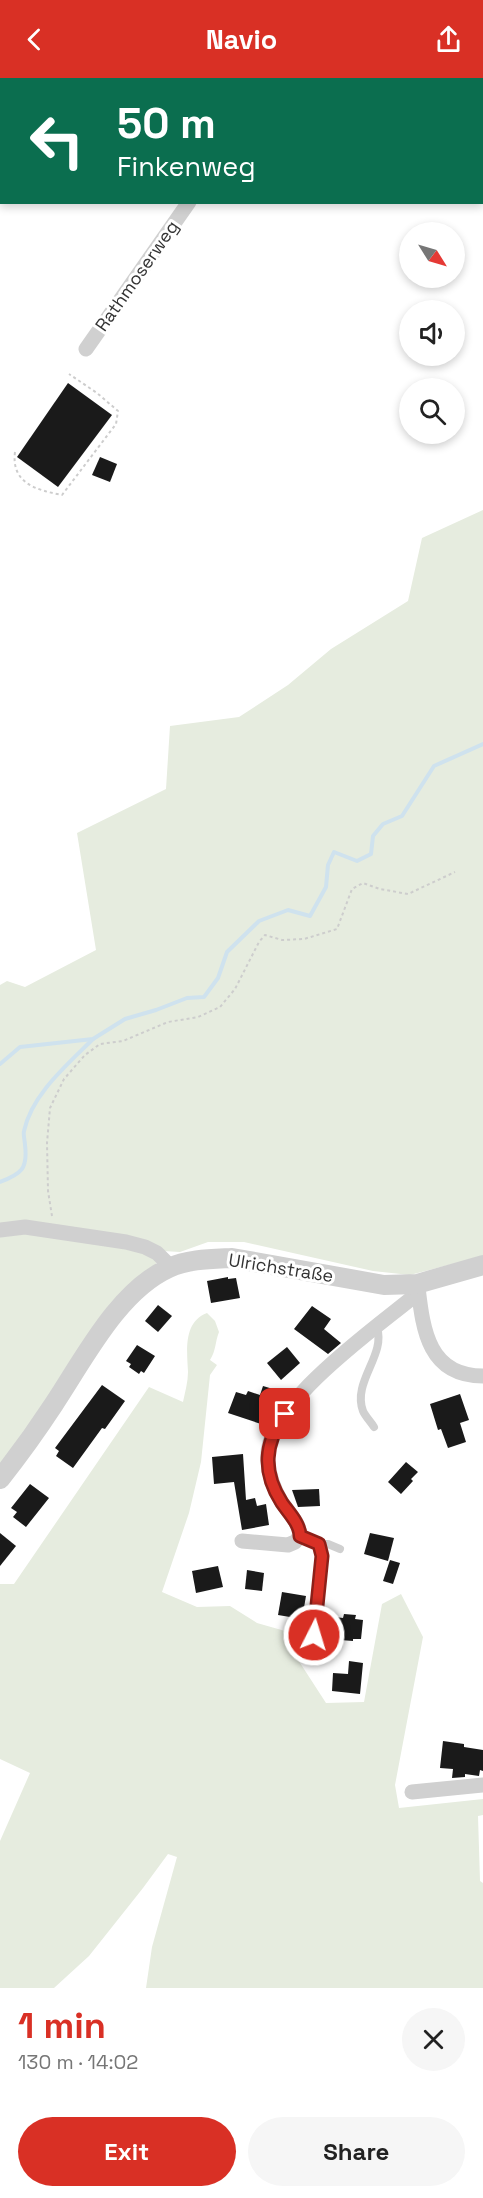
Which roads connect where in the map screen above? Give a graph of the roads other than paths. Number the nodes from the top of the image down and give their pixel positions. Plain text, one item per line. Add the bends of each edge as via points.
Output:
1 (188, 204) edge
2 (86, 349) dead end
3 (0, 1230) edge
4 (483, 1265) edge
5 (171, 1267) junction
6 (418, 1289) junction
7 (377, 1328) junction
8 (483, 1376) edge
9 (374, 1427) dead end
10 (0, 1479) edge
11 (300, 1536) junction
12 (242, 1541) dead end
13 (319, 1544) junction
14 (340, 1549) dead end
15 (306, 1655) dead end
16 (483, 1785) edge
17 (412, 1792) dead end

1 - 2 street, Rathmoserweg
3 - 5 street via 25,1227 126,1242 157,1253
4 - 6 street, Ulrichstraße
5 - 6 street, Ulrichstraße via 232,1258
5 - 10 street, Ulrichstraße via 136,1290 120,1308
6 - 7 street
6 - 8 street via 431,1349 438,1359 458,1373
7 - 9 lane via 379,1341 363,1385 362,1401 363,1412
7 - 11 street via 310,1383 278,1424 269,1444 267,1460 273,1483
11 - 12 street via 288,1545
11 - 13 lane
13 - 14 lane
13 - 15 lane via 322,1556 314,1635
16 - 17 street

